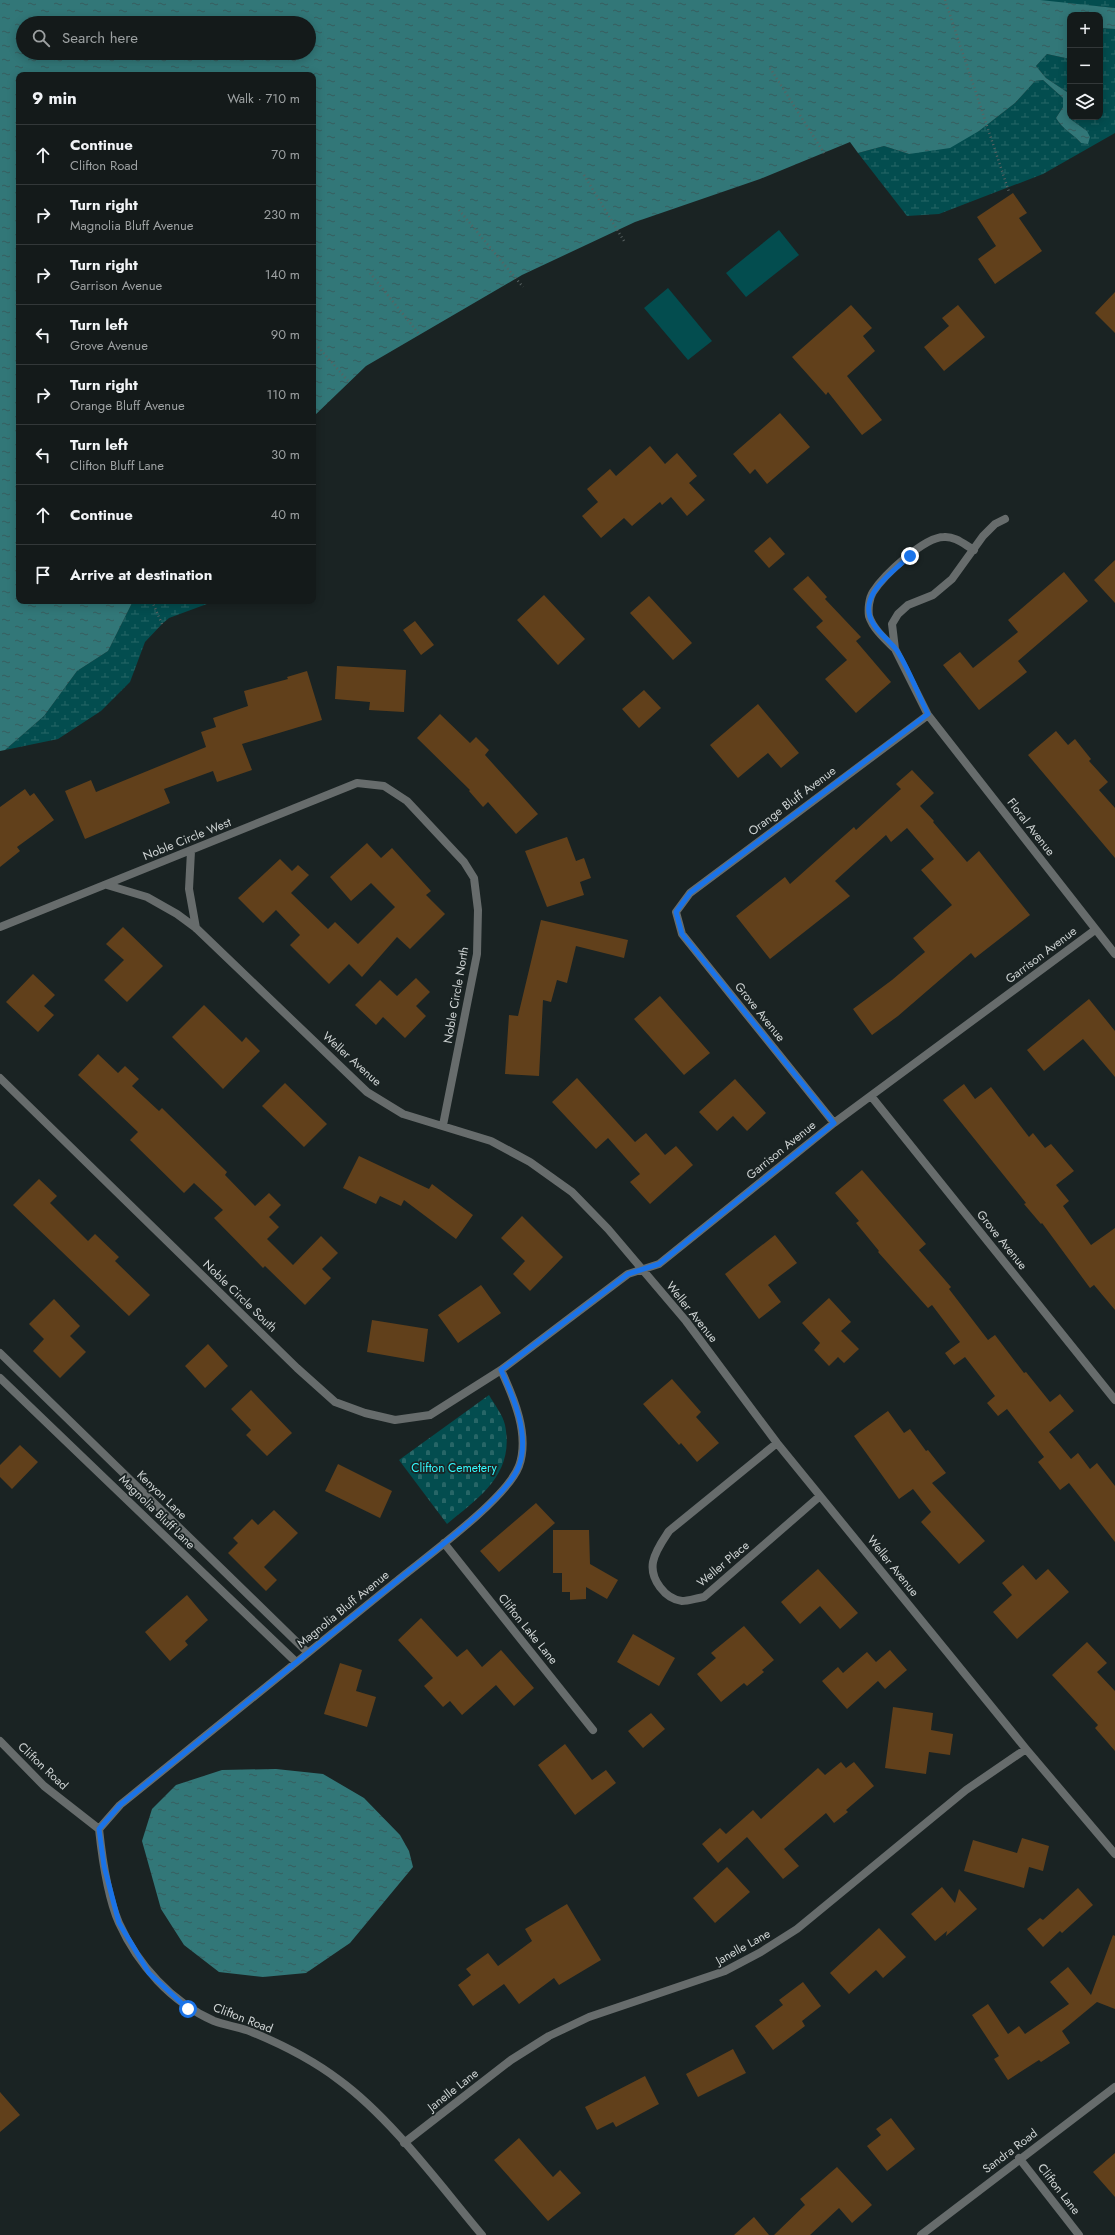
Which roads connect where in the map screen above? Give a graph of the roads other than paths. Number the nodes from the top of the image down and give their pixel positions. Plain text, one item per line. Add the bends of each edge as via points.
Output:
1 (1005, 519) dead end
2 (974, 550) junction
3 (895, 649) junction
4 (928, 714) junction
5 (384, 786) joint
6 (191, 851) junction
7 (107, 885) junction
8 (676, 912) joint
9 (0, 927) edge
10 (196, 928) junction
11 (1095, 930) junction
12 (1115, 954) edge
13 (0, 1078) edge
14 (871, 1096) junction
15 (834, 1123) junction
16 (443, 1125) junction
17 (642, 1268) junction
18 (0, 1353) edge
19 (501, 1370) junction
20 (0, 1378) edge
21 (1115, 1400) edge
22 (778, 1443) junction
23 (820, 1496) junction
24 (444, 1543) junction
25 (308, 1653) junction
26 (296, 1662) junction
27 (593, 1730) dead end
28 (0, 1741) edge
29 (1026, 1749) junction
30 (99, 1829) junction
31 (1115, 1854) edge
32 (1115, 2087) edge
33 (404, 2143) junction
34 (1020, 2158) junction
35 (482, 2235) edge
36 (921, 2235) edge
37 (1079, 2235) edge

1 - 2 street via 995,524 983,536
2 - 3 street via 952,579 933,595 908,605 898,614 892,624
2 - 3 street via 956,539 945,536 926,542 872,593 869,616 882,636
3 - 4 street, Floral Avenue
4 - 8 street, Orange Bluff Avenue via 690,893
4 - 11 street, Floral Avenue
5 - 6 street, Noble Circle West via 357,783
5 - 16 street, Noble Circle North via 407,801 464,862 474,878 478,910 477,954
6 - 7 street, Noble Circle West
6 - 10 street via 189,889
7 - 9 street, Noble Circle West
7 - 10 street, Weller Avenue via 147,897
8 - 15 street, Grove Avenue via 682,934
10 - 16 street, Weller Avenue via 368,1092 403,1114
11 - 12 street, Floral Avenue
11 - 14 street, Garrison Avenue
13 - 19 street, Noble Circle South via 297,1368 336,1402 365,1413 395,1420 430,1415
14 - 15 street, Garrison Avenue
14 - 21 street, Grove Avenue
15 - 17 street, Garrison Avenue via 659,1264
16 - 17 street, Weller Avenue via 491,1141 530,1162 572,1192
17 - 19 street, Garrison Avenue via 628,1274
17 - 22 street, Weller Avenue via 686,1321
18 - 25 street, Kenyon Lane
19 - 24 street, Magnolia Bluff Avenue via 516,1402 523,1436 518,1466 499,1494
20 - 26 street, Magnolia Bluff Lane
22 - 23 street, Weller Avenue
22 - 23 street, Weller Place via 669,1531 653,1562 656,1579 666,1595 682,1601 704,1597
23 - 29 street, Weller Avenue
24 - 25 street, Magnolia Bluff Avenue
24 - 27 street, Clifton Lake Lane
25 - 26 street, Magnolia Bluff Avenue
26 - 30 street, Magnolia Bluff Avenue via 120,1805
28 - 30 street, Clifton Road via 44,1786
29 - 31 street, Weller Avenue
29 - 33 street, Janelle Lane via 966,1790 797,1929 761,1952 726,1972 589,2017 549,2036 511,2060
30 - 33 street, Clifton Road via 104,1866 119,1923 149,1973 188,2009 216,2022 253,2032 304,2058 339,2080 369,2106
32 - 34 street, Sandra Road
33 - 35 street, Clifton Road
34 - 36 street, Sandra Road
34 - 37 street, Clifton Lane

